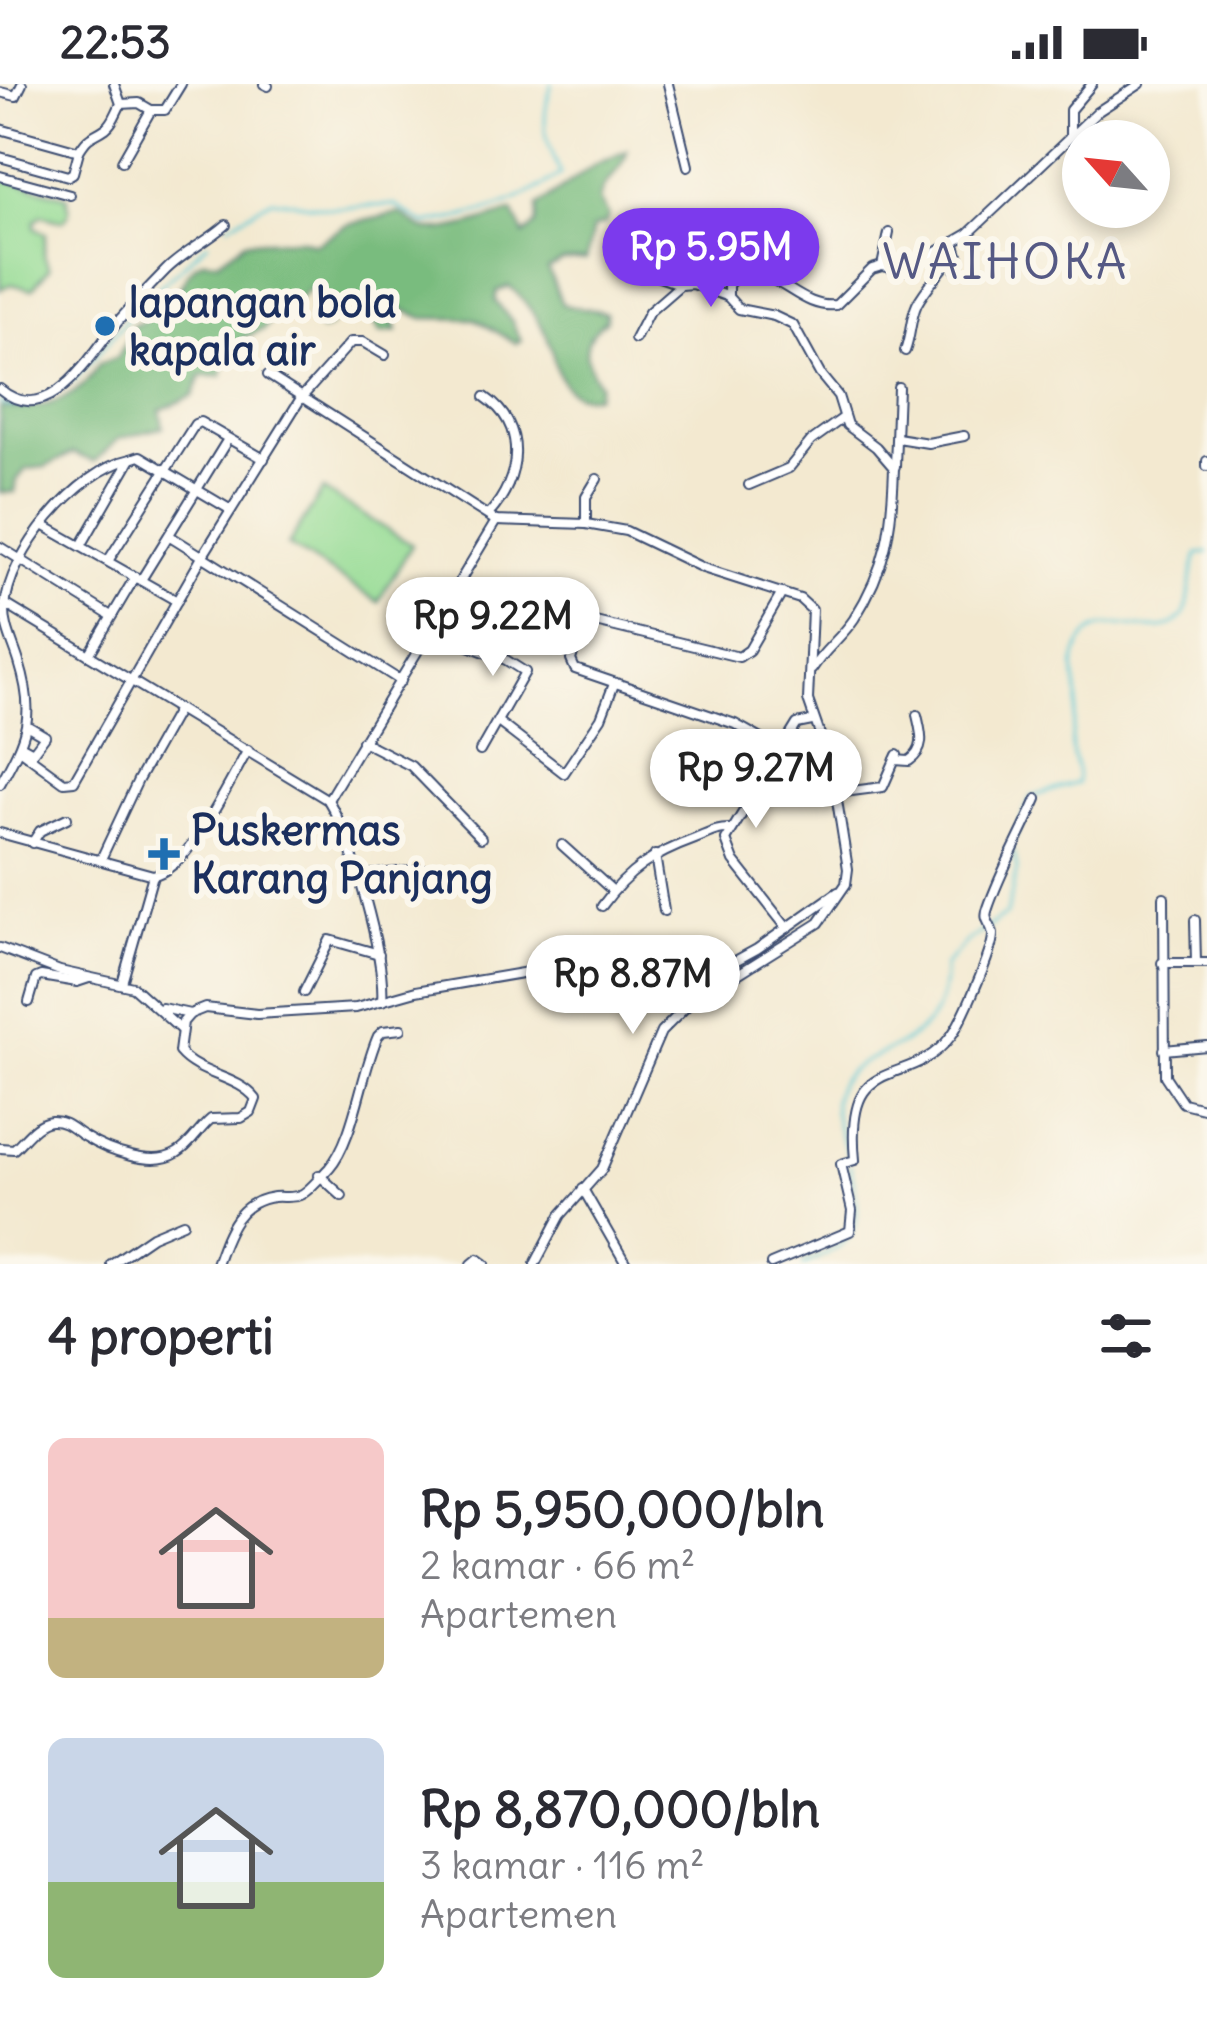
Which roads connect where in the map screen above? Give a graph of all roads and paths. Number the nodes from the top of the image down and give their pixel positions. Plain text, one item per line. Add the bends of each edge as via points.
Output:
1 (22, 84) edge
2 (115, 84) edge
3 (181, 84) edge
4 (668, 84) edge
5 (1092, 84) edge
6 (1140, 84) edge
7 (0, 92) edge
8 (121, 104) junction
9 (151, 110) junction
10 (1070, 120) edge
11 (1090, 120) edge
12 (0, 129) edge
13 (1062, 146) edge
14 (79, 151) junction
15 (0, 157) edge
16 (122, 160) dead end
17 (688, 166) dead end
18 (0, 176) edge
19 (70, 195) dead end
20 (226, 225) dead end
21 (889, 232) dead end
22 (954, 245) junction
23 (882, 266) junction
24 (957, 271) dead end
25 (648, 273) dead end
26 (680, 284) junction
27 (728, 296) junction
28 (635, 339) dead end
29 (905, 352) dead end
30 (386, 355) dead end
31 (268, 375) dead end
32 (898, 387) dead end
33 (0, 389) edge
34 (485, 397) dead end
35 (301, 398) junction
36 (844, 418) junction
37 (964, 436) dead end
38 (897, 438) junction
39 (228, 439) junction
40 (131, 459) junction
41 (264, 459) junction
42 (894, 468) junction
43 (166, 471) junction
44 (597, 478) dead end
45 (749, 485) dead end
46 (198, 492) junction
47 (231, 510) junction
48 (492, 518) junction
49 (586, 524) junction
50 (43, 525) junction
51 (170, 536) junction
52 (82, 546) junction
53 (0, 547) edge
54 (202, 556) junction
55 (108, 561) junction
56 (21, 562) junction
57 (138, 578) junction
58 (456, 591) junction
59 (782, 593) junction
60 (177, 601) junction
61 (5, 604) junction
62 (111, 616) junction
63 (583, 619) junction
64 (431, 632) junction
65 (812, 632) junction
66 (831, 642) junction
67 (89, 655) junction
68 (809, 676) junction
69 (131, 680) junction
70 (401, 681) junction
71 (614, 684) junction
72 (178, 709) junction
73 (917, 715) dead end
74 (812, 721) junction
75 (498, 722) junction
76 (28, 726) junction
77 (362, 741) junction
78 (20, 747) junction
79 (248, 750) junction
80 (781, 750) junction
81 (481, 751) dead end
82 (0, 784) edge
83 (836, 793) junction
84 (1037, 799) dead end
85 (328, 800) junction
86 (67, 818) dead end
87 (731, 829) junction
88 (0, 833) edge
89 (481, 838) dead end
90 (32, 843) junction
91 (562, 844) dead end
92 (656, 855) junction
93 (101, 859) junction
94 (153, 875) junction
95 (356, 876) junction
96 (464, 882) dead end
97 (843, 890) junction
98 (613, 891) junction
99 (1164, 897) dead end
100 (602, 906) dead end
101 (664, 910) dead end
102 (1195, 920) dead end
103 (787, 928) junction
104 (0, 948) edge
105 (379, 954) junction
106 (1162, 963) junction
107 (1201, 963) edge
108 (91, 977) junction
109 (122, 983) junction
110 (304, 992) dead end
111 (382, 1001) junction
112 (29, 1003) dead end
113 (158, 1008) junction
114 (190, 1014) junction
115 (180, 1029) junction
116 (401, 1029) dead end
117 (1207, 1046) edge
118 (1163, 1050) junction
119 (1207, 1109) edge
120 (0, 1148) edge
121 (319, 1175) junction
122 (584, 1189) junction
123 (342, 1196) dead end
124 (183, 1223) dead end
125 (774, 1263) edge
126 (111, 1264) edge
127 (216, 1264) edge
128 (472, 1264) edge
129 (485, 1264) edge
130 (535, 1264) edge
131 (626, 1264) edge

1 - 7 street via 16,96
2 - 8 street
3 - 9 street via 165,110
4 - 17 street
5 - 10 street
6 - 11 street
8 - 9 street
8 - 14 street
9 - 16 street
12 - 14 street
13 - 22 street
14 - 15 street via 68,176
18 - 19 street
20 - 33 street via 168,268 67,385 37,401
21 - 23 street
22 - 23 street via 906,270
22 - 24 street
22 - 29 street via 917,305
23 - 27 street via 830,306 754,272 732,279
25 - 26 street
26 - 27 street
26 - 28 street via 649,312
27 - 36 street via 739,309 793,325
30 - 35 street via 351,342
31 - 35 street
32 - 38 street
34 - 48 street via 509,423 517,459
35 - 41 street
35 - 48 street
36 - 42 street
36 - 45 street via 789,468
37 - 38 street
38 - 42 street
39 - 41 street
39 - 43 street via 195,424
39 - 46 street
40 - 43 street
40 - 50 street via 108,465
40 - 52 street
41 - 47 street
42 - 66 street via 886,557 853,621
43 - 46 street
43 - 55 street
44 - 49 street via 586,497
46 - 47 street
46 - 51 street
47 - 54 street
48 - 49 street
48 - 58 street
49 - 59 street via 626,531
50 - 52 street
50 - 56 street
51 - 54 street
51 - 57 street
52 - 55 street
53 - 56 street
54 - 60 street
54 - 70 street
55 - 57 street
56 - 61 street
56 - 62 street
57 - 60 street
57 - 62 street
58 - 63 street
58 - 64 street
59 - 63 street via 739,657
59 - 65 street via 812,610
60 - 69 street
61 - 67 street
61 - 76 street
62 - 67 street
63 - 71 street via 572,666
64 - 70 street
64 - 75 street via 524,670
65 - 66 street
65 - 68 street
66 - 68 street
67 - 69 street
68 - 74 street
69 - 72 street
69 - 78 street via 71,782
70 - 77 street
71 - 75 street via 564,773
71 - 80 street via 734,724
72 - 79 street
72 - 93 street
73 - 83 street via 920,750 909,761 896,758 883,787
74 - 80 street via 800,722
74 - 83 street
75 - 81 street
76 - 78 street
76 - 78 street via 45,736 33,752
77 - 85 street
77 - 89 street via 411,766
78 - 82 street
79 - 85 street
79 - 94 street via 185,854
80 - 87 street
83 - 97 street via 848,868
84 - 125 street via 986,919 989,949 950,1038 866,1090 853,1123 854,1161 841,1164 849,1234
85 - 95 street
86 - 90 street
87 - 92 street
87 - 103 street via 726,845 734,861
88 - 90 street
90 - 93 street
91 - 98 street
92 - 98 street
92 - 101 street
93 - 94 street
94 - 109 street
95 - 96 street via 431,869
95 - 105 street
97 - 103 street
97 - 122 street via 819,923 673,1017 608,1157
98 - 100 street
99 - 106 street
102 - 107 street
103 - 111 street via 693,984 563,966
104 - 108 street
105 - 110 street via 330,940
105 - 111 street
106 - 107 street
106 - 118 street
108 - 109 street
108 - 112 street via 41,976
109 - 113 street
111 - 114 street
113 - 114 street
113 - 115 street
114 - 115 street
115 - 120 street via 183,1058 248,1090 256,1099 251,1112 211,1119 166,1158 105,1147 53,1120 14,1149
116 - 121 street via 378,1036 348,1135
117 - 118 street
118 - 119 street via 1174,1094
121 - 123 street
121 - 127 street via 300,1196 260,1200 241,1213
122 - 130 street
122 - 131 street
124 - 126 street
128 - 129 street

